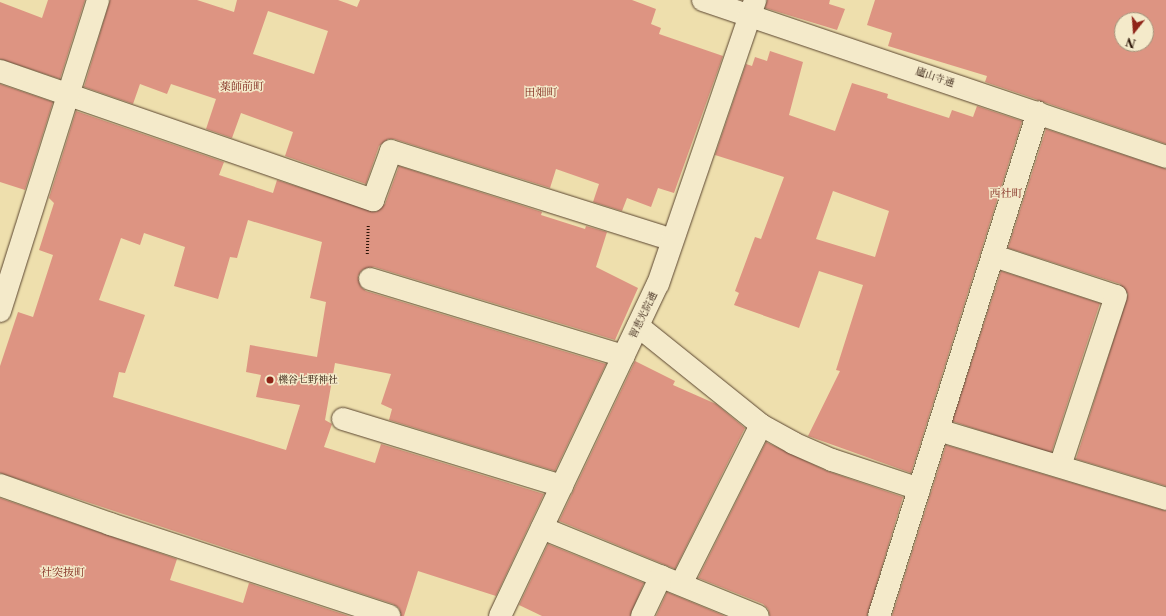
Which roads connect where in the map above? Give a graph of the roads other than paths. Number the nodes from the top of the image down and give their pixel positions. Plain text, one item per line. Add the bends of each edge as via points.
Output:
1 (98, 0) edge
2 (702, 0) edge
3 (752, 7) edge
4 (0, 71) edge
5 (66, 95) junction
6 (1038, 112) junction
7 (1166, 157) edge
8 (661, 236) dead end
9 (994, 256) junction
10 (370, 279) road end
11 (0, 311) edge
12 (638, 326) junction
13 (624, 356) junction
14 (343, 419) dead end
15 (761, 424) junction
16 (938, 430) junction
17 (1060, 466) junction
18 (0, 485) edge
19 (562, 486) junction
20 (919, 489) junction
21 (1166, 499) edge
22 (542, 528) junction
23 (661, 576) junction
24 (681, 584) junction
25 (389, 616) edge
26 (500, 616) edge
27 (642, 616) edge
28 (758, 616) edge
29 (879, 616) edge

1 - 5 street
2 - 3 street, 廬山寺通
3 - 6 street, 廬山寺通
3 - 12 street, 智恵光院通 via 658,284
4 - 5 street
5 - 8 street via 373,200 391,151
5 - 11 street
6 - 7 street, 廬山寺通
6 - 9 street
9 - 16 street
9 - 17 street via 1116,296
10 - 13 street
12 - 13 street, 智恵光院通
12 - 15 street
13 - 19 street, 智恵光院通
14 - 19 street
15 - 20 street via 794,443 832,460
15 - 24 street
16 - 17 street
16 - 20 street
17 - 21 street
18 - 25 street
19 - 22 street, 智恵光院通
20 - 29 street
22 - 23 street
22 - 26 street, 智恵光院通
23 - 24 street
23 - 27 street
24 - 28 street

